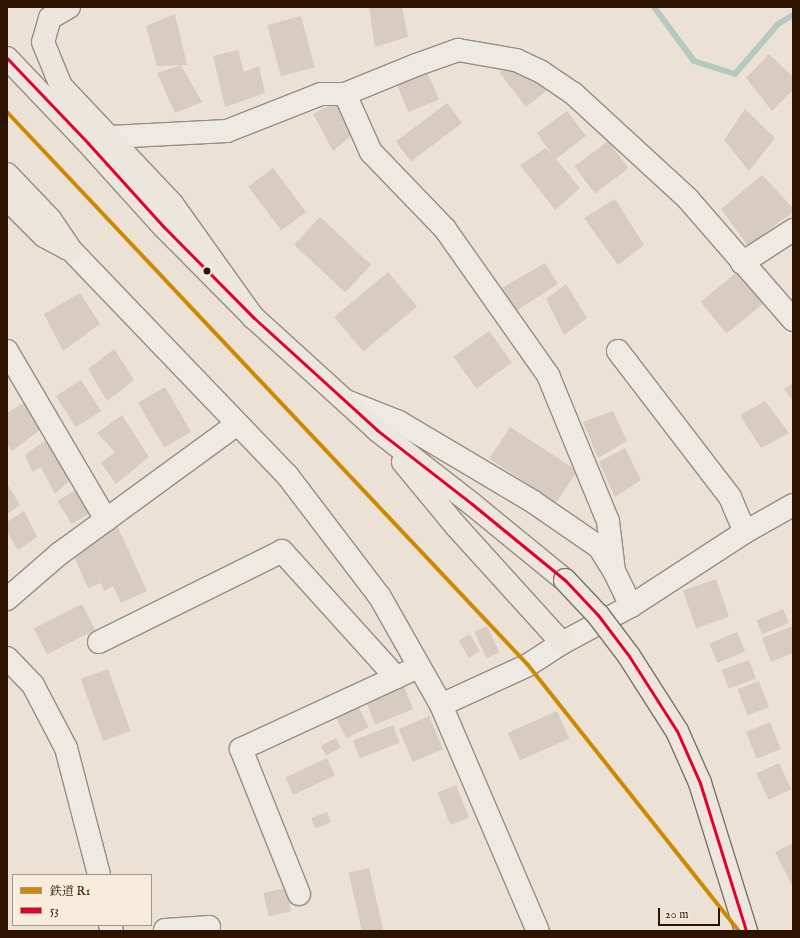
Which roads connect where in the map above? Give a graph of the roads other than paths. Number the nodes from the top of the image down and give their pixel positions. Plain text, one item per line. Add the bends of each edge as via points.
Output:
1 (69, 7) edge
2 (7, 58) edge
3 (345, 94) junction
4 (110, 137) junction
5 (88, 143) junction
6 (7, 174) edge
7 (7, 199) edge
8 (793, 230) edge
9 (71, 250) junction
10 (742, 263) junction
11 (252, 317) junction
12 (793, 320) edge
13 (618, 350) dead end
14 (7, 351) edge
15 (343, 400) junction
16 (236, 424) junction
17 (377, 430) junction
18 (793, 505) edge
19 (106, 520) junction
20 (746, 532) junction
21 (614, 571) junction
22 (7, 599) edge
23 (631, 606) junction
24 (100, 642) dead end
25 (562, 643) junction
26 (7, 658) edge
27 (420, 666) junction
28 (396, 677) junction
29 (441, 705) junction
30 (99, 874) edge
31 (299, 894) dead end
32 (165, 930) dead end
33 (210, 931) edge
34 (538, 931) edge
35 (746, 931) edge

1 - 4 main road via 50,18 43,42 61,86
2 - 5 main road
3 - 4 street via 321,94 227,131
3 - 10 street via 416,64 458,50 516,60 574,94 688,199
3 - 21 street via 371,152 445,229 548,375 608,521
4 - 5 street
4 - 11 main road via 174,205
5 - 11 main road via 164,227
6 - 9 main road via 50,219
7 - 9 main road via 44,236
8 - 10 street
9 - 16 street
10 - 12 street
11 - 15 main road
13 - 20 street via 730,497
14 - 19 street
15 - 17 main road
15 - 21 street via 399,422 532,501 598,547
16 - 19 street
16 - 27 street via 287,475 380,597
17 - 25 main road via 456,526
17 - 35 main road, bridge via 565,580 598,615 629,656 676,731 700,783
18 - 20 street
19 - 22 street via 59,554
20 - 23 street
21 - 23 street
23 - 25 street
24 - 28 street via 282,551
25 - 29 street via 528,665
26 - 30 street via 33,685 66,748
27 - 28 street
27 - 29 street
28 - 31 street via 241,749
29 - 34 street
32 - 33 street via 209,927

